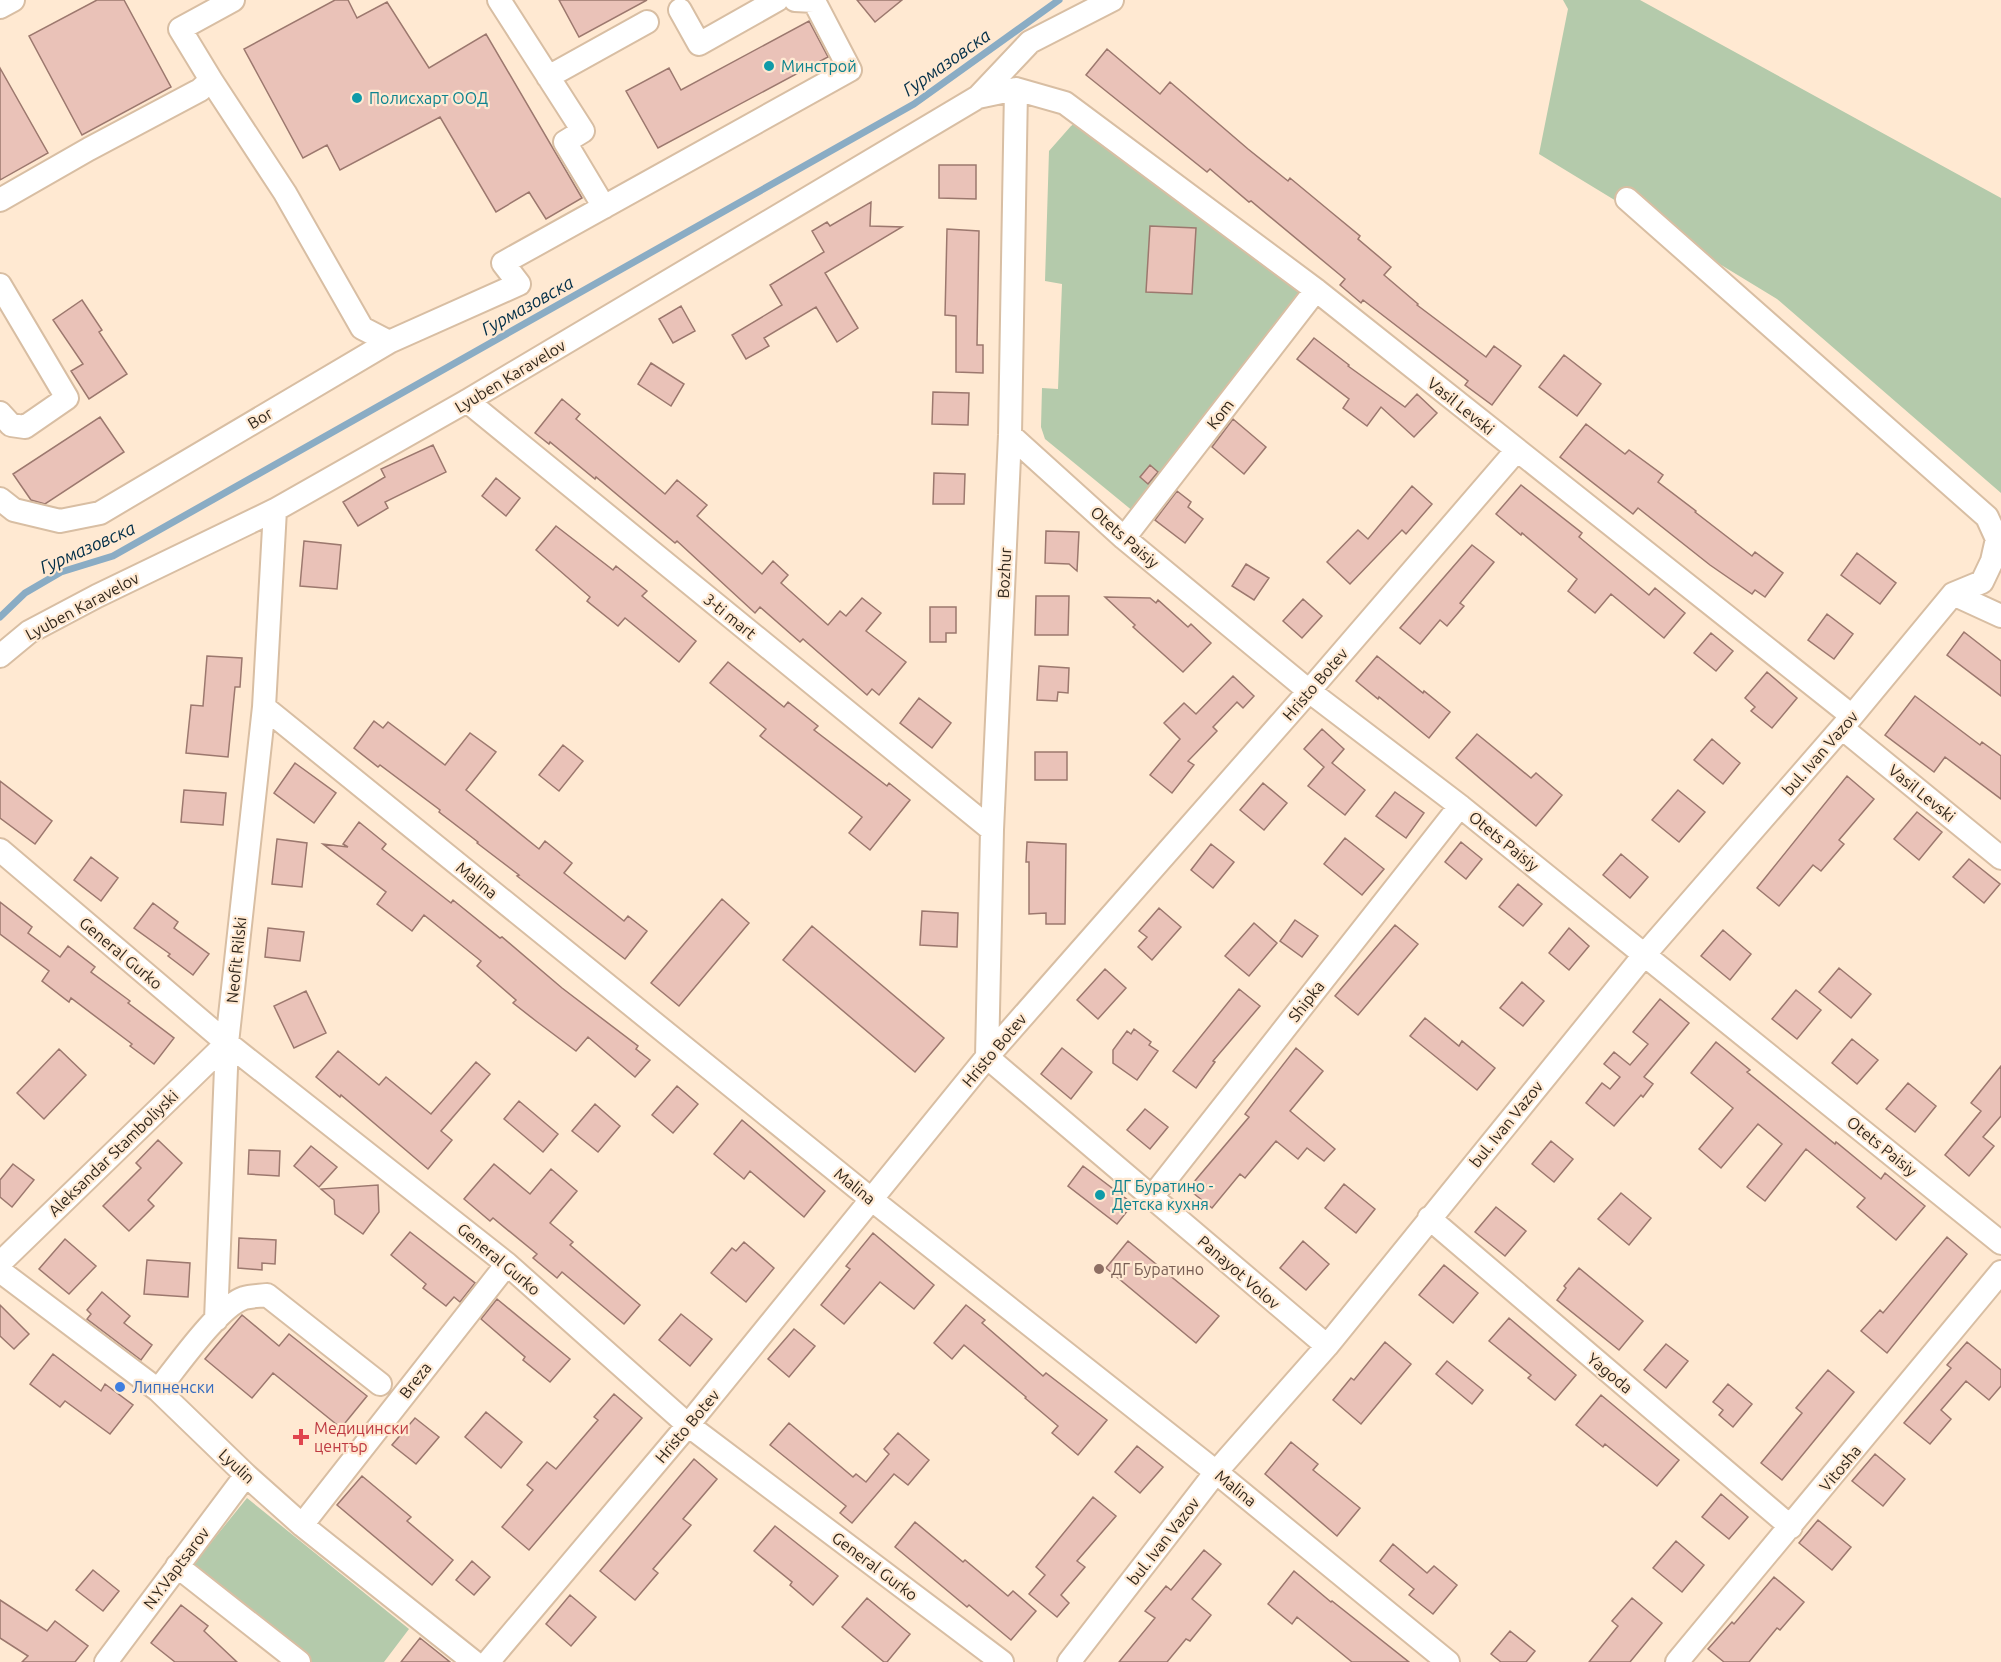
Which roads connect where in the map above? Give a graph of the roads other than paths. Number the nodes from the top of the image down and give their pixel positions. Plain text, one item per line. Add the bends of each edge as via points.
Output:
1 (13, 0) edge
2 (233, 0) edge
3 (499, 0) edge
4 (777, 0) edge
5 (795, 0) edge
6 (1112, 0) edge
7 (0, 7) edge
8 (680, 10) dead end
9 (647, 22) dead end
10 (548, 77) junction
11 (211, 80) junction
12 (1016, 89) junction
13 (978, 97) junction
14 (1627, 199) dead end
15 (0, 200) edge
16 (604, 207) junction
17 (0, 285) edge
18 (1316, 290) junction
19 (389, 342) junction
20 (467, 401) junction
21 (0, 413) edge
22 (1010, 435) junction
23 (1516, 451) junction
24 (0, 499) edge
25 (275, 510) junction
26 (1124, 538) junction
27 (1953, 594) junction
28 (2001, 615) edge
29 (0, 656) edge
30 (1309, 691) junction
31 (264, 707) junction
32 (1847, 722) junction
33 (1460, 806) junction
34 (992, 830) junction
35 (0, 850) edge
36 (2001, 858) edge
37 (1645, 954) junction
38 (227, 1043) junction
39 (987, 1058) junction
40 (1152, 1197) junction
41 (871, 1200) junction
42 (1429, 1218) junction
43 (2001, 1243) edge
44 (0, 1263) edge
45 (507, 1264) junction
46 (0, 1271) edge
47 (2001, 1272) edge
48 (216, 1320) junction
49 (1327, 1347) junction
50 (380, 1384) dead end
51 (158, 1390) junction
52 (688, 1425) junction
53 (1216, 1472) junction
54 (246, 1475) junction
55 (302, 1525) junction
56 (1791, 1527) junction
57 (177, 1566) junction
58 (106, 1662) edge
59 (299, 1662) edge
60 (474, 1662) edge
61 (488, 1662) edge
62 (1002, 1662) edge
63 (1070, 1662) edge
64 (1448, 1662) edge
65 (1677, 1662) edge

1 - 7 street
2 - 11 street via 180,29
3 - 10 street
4 - 8 street via 699,44
5 - 16 street via 814,1 850,70
6 - 13 street via 1030,42
9 - 10 street
10 - 16 street via 583,131 565,142
11 - 15 street via 200,90
11 - 19 street via 285,193 362,328
12 - 13 street, Lyuben Karavelov
12 - 18 street, Vasil Levski via 1065,103
12 - 22 street, Bozhur
13 - 20 street, Lyuben Karavelov
14 - 27 street via 1987,517 1997,539 1992,561 1982,582
16 - 19 street, Bor via 503,263 519,284
17 - 21 street via 67,398 25,427 10,425
18 - 23 street, Vasil Levski
18 - 26 street, Kom
19 - 24 street, Bor via 100,513 60,521 14,510
20 - 25 street, Lyuben Karavelov
20 - 34 street, 3-ti mart
22 - 26 street, Otets Paisiy
22 - 34 street, Bozhur
23 - 30 street, Hristo Botev
23 - 32 street, Vasil Levski
25 - 29 street, Lyuben Karavelov via 28,632
25 - 31 street, Neofit Rilski
26 - 30 street, Otets Paisiy
27 - 28 street
27 - 32 street, bul. Ivan Vazov
30 - 33 street, Otets Paisiy
30 - 39 street, Hristo Botev
31 - 38 street, Neofit Rilski
31 - 41 street, Malina
32 - 36 street, Vasil Levski
32 - 37 street, bul. Ivan Vazov
33 - 37 street, Otets Paisiy
33 - 40 street, Shipka
34 - 39 street, Bozhur
35 - 38 street, General Gurko
37 - 42 street, bul. Ivan Vazov
37 - 43 street, Otets Paisiy
38 - 44 street, Aleksandar Stamboliyski
38 - 45 street, General Gurko
38 - 48 street, Neofit Rilski
39 - 40 street, Panayot Volov
39 - 41 street, Hristo Botev
40 - 49 street, Panayot Volov
41 - 52 street, Hristo Botev
41 - 53 street, Malina
42 - 49 street, bul. Ivan Vazov
42 - 56 street, Yagoda
45 - 52 street, General Gurko
45 - 55 street, Breza
46 - 51 street, Lyulin
47 - 56 street, Vitosha
48 - 50 street via 244,1298 267,1295
48 - 51 street
49 - 53 street, bul. Ivan Vazov
51 - 54 street, Lyulin
52 - 61 street, Hristo Botev
52 - 62 street, General Gurko
53 - 63 street, bul. Ivan Vazov
53 - 64 street, Malina
54 - 55 street, Lyulin
54 - 57 street, N.Y.Vaptsarov
55 - 60 street, Lyulin
56 - 65 street, Vitosha
57 - 58 street, N.Y.Vaptsarov
57 - 59 street

